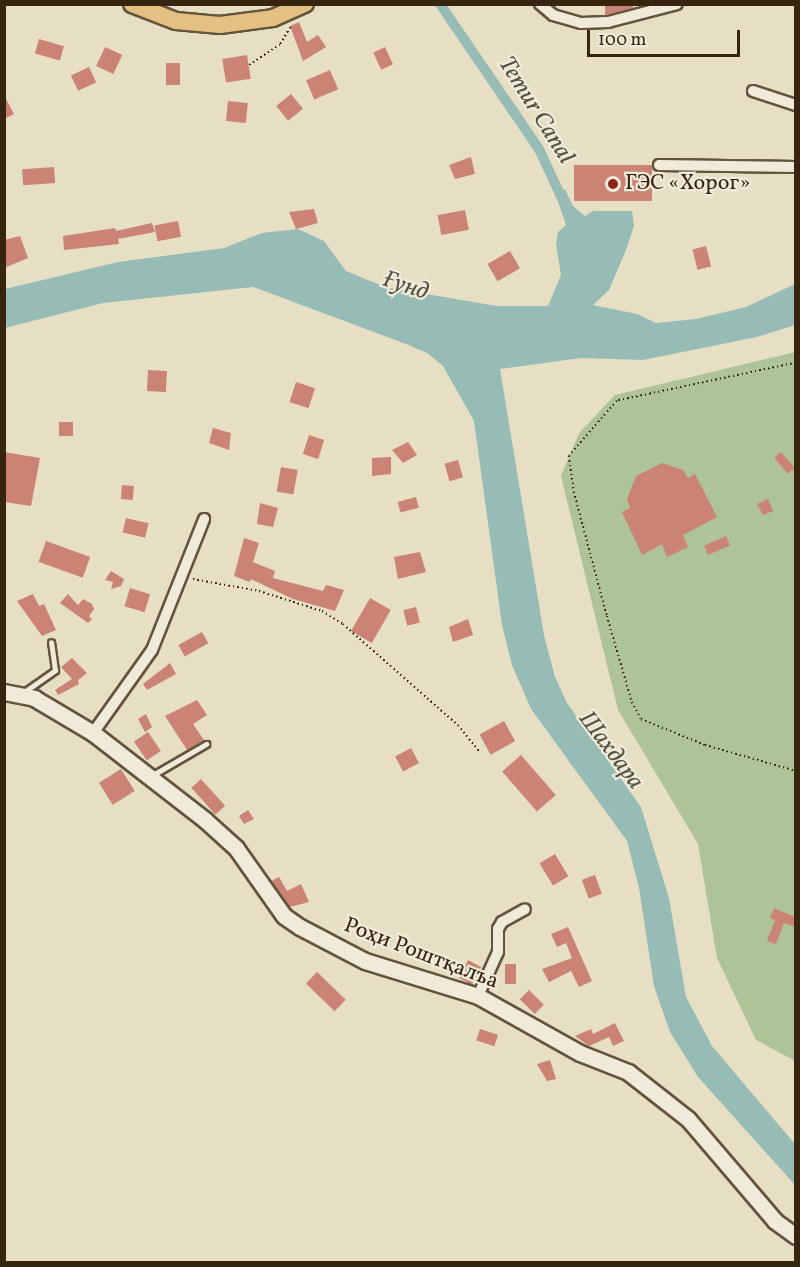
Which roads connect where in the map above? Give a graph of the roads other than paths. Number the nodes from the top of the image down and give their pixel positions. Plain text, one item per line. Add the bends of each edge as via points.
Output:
1 (132, 4) edge
2 (540, 4) edge
3 (677, 4) edge
4 (297, 9) edge
5 (753, 91) dead end
6 (795, 105) edge
7 (659, 165) dead end
8 (795, 167) edge
9 (204, 519) dead end
10 (51, 642) dead end
11 (4, 692) edge
12 (21, 695) junction
13 (93, 733) junction
14 (206, 744) dead end
15 (149, 777) junction
16 (525, 909) dead end
17 (478, 996) junction
18 (795, 1236) edge

1 - 4 main road via 176,21 220,25
2 - 3 street via 553,15 581,23 608,22
5 - 6 street
7 - 8 street
9 - 13 street via 152,650
10 - 12 lane via 55,670
11 - 12 main road, Роҳи Роштқалъа
12 - 13 main road, Роҳи Роштқалъа via 34,698
13 - 15 main road, Роҳи Роштқалъа
14 - 15 lane
15 - 17 main road, Роҳи Роштқалъа via 236,848 276,906 292,922 365,961
16 - 17 street via 502,922 498,929 498,952
17 - 18 main road, Роҳи Роштқалъа via 580,1053 628,1072 688,1119 776,1221

